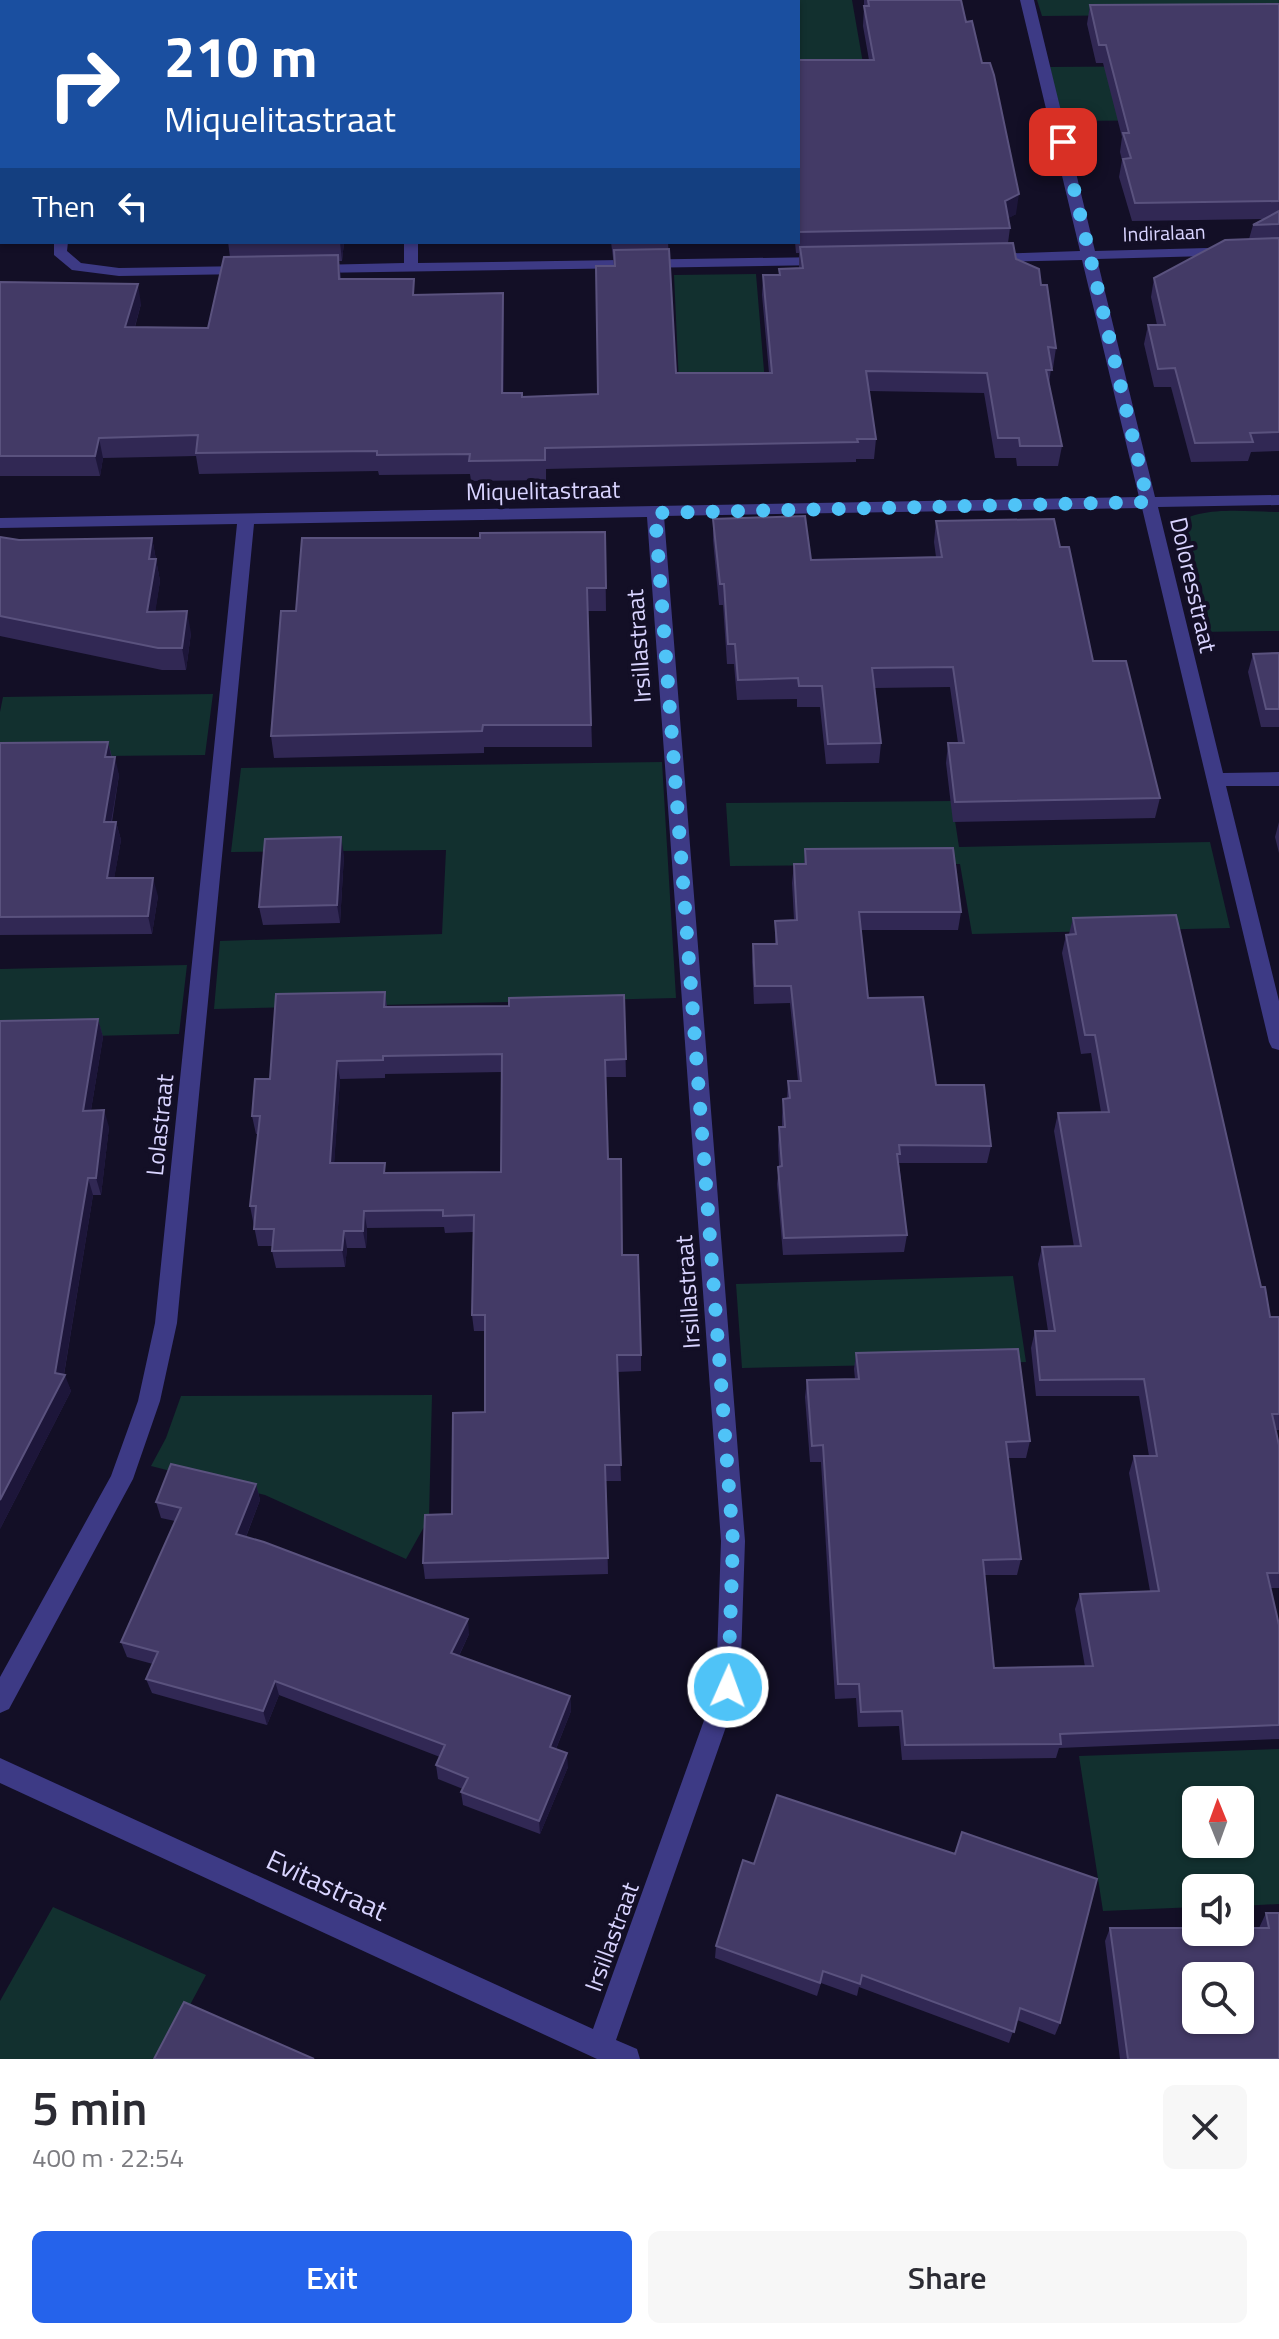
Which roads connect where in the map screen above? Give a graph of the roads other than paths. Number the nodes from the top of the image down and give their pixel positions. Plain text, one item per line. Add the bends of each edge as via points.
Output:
1 (1027, 0) edge
2 (61, 244) edge
3 (411, 244) edge
4 (756, 244) edge
5 (1279, 250) edge
6 (1091, 256) junction
7 (981, 258) edge
8 (838, 261) edge
9 (760, 262) junction
10 (411, 268) junction
11 (303, 269) edge
12 (257, 270) edge
13 (1279, 500) edge
14 (1148, 502) junction
15 (655, 513) junction
16 (246, 519) junction
17 (0, 523) edge
18 (1279, 779) edge
19 (1215, 780) junction
20 (1279, 1042) edge
21 (0, 1701) edge
22 (0, 1770) edge
23 (600, 2046) junction
24 (627, 2059) edge

1 - 6 street, Doloresstraat
2 - 12 street via 59,252 77,267 119,272
3 - 10 street
4 - 9 street
5 - 6 street, Indiralaan
6 - 7 street, Indiralaan
6 - 14 street, Doloresstraat
8 - 9 street
9 - 10 street
10 - 11 street
13 - 14 street, Miquelitastraat
14 - 15 street, Miquelitastraat
14 - 19 street, Doloresstraat
15 - 16 street, Miquelitastraat
15 - 23 street, Irsillastraat via 733,1541 728,1687
16 - 17 street, Miquelitastraat
16 - 21 street, Lolastraat via 163,1339 149,1401 121,1479
18 - 19 street
19 - 20 street, Doloresstraat
22 - 23 street, Evitastraat
23 - 24 street, Evitastraat

